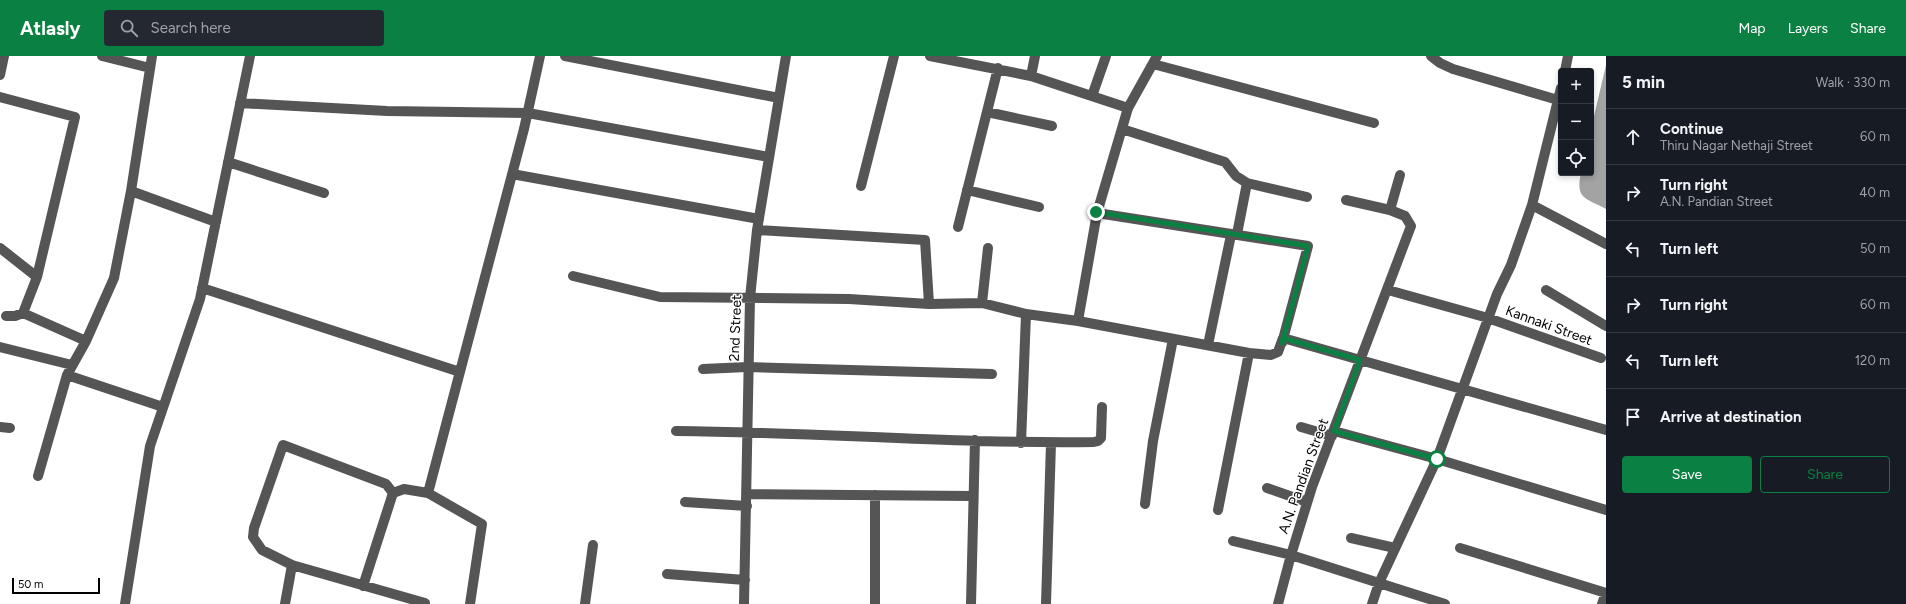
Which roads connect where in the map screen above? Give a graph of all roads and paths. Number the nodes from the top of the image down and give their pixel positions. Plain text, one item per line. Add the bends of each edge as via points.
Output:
1 (4, 56) edge
2 (102, 56) edge
3 (152, 56) edge
4 (250, 56) edge
5 (540, 56) edge
6 (565, 56) edge
7 (786, 56) edge
8 (894, 56) edge
9 (930, 56) edge
10 (1035, 56) edge
11 (1106, 56) edge
12 (1431, 56) edge
13 (1568, 56) edge
14 (1155, 60) edge
15 (150, 68) junction
16 (998, 68) junction
17 (1566, 68) edge
18 (0, 75) edge
19 (1031, 76) junction
20 (1092, 96) junction
21 (0, 97) edge
22 (779, 98) junction
23 (1558, 100) joint
24 (240, 103) junction
25 (1128, 108) junction
26 (987, 112) junction
27 (528, 113) junction
28 (1374, 123) dead end
29 (1052, 126) dead end
30 (1122, 129) junction
31 (769, 157) junction
32 (228, 162) junction
33 (512, 174) junction
34 (1400, 175) dead end
35 (1247, 183) junction
36 (861, 186) dead end
37 (968, 190) junction
38 (131, 191) junction
39 (324, 192) dead end
40 (1307, 197) dead end
41 (1346, 200) dead end
42 (1532, 205) junction
43 (1038, 207) dead end
44 (1390, 210) junction
45 (1096, 212) junction
46 (759, 219) junction
47 (216, 222) junction
48 (958, 227) dead end
49 (757, 230) junction
50 (1234, 234) junction
51 (1606, 244) edge
52 (0, 248) edge
53 (988, 248) dead end
54 (573, 276) dead end
55 (37, 277) junction
56 (202, 288) junction
57 (1388, 290) junction
58 (1546, 290) dead end
59 (750, 298) junction
60 (982, 302) junction
61 (929, 304) junction
62 (23, 313) junction
63 (1026, 314) junction
64 (6, 316) dead end
65 (1488, 318) junction
66 (1078, 321) junction
67 (1606, 326) edge
68 (1173, 339) junction
69 (86, 341) junction
70 (1282, 343) junction
71 (1208, 345) junction
72 (0, 346) edge
73 (1249, 353) junction
74 (1601, 358) dead end
75 (1360, 360) junction
76 (72, 365) junction
77 (748, 367) junction
78 (703, 369) dead end
79 (460, 372) junction
80 (992, 374) dead end
81 (67, 375) junction
82 (1463, 390) junction
83 (164, 406) junction
84 (1102, 407) dead end
85 (1301, 427) dead end
86 (1606, 430) edge
87 (676, 431) dead end
88 (749, 432) junction
89 (1333, 433) junction
90 (975, 440) junction
91 (1021, 443) junction
92 (1051, 443) junction
93 (1437, 459) junction
94 (38, 476) dead end
95 (1267, 488) dead end
96 (393, 493) junction
97 (428, 493) junction
98 (747, 494) junction
99 (874, 495) junction
100 (972, 496) junction
101 (685, 502) dead end
102 (1307, 502) junction
103 (1146, 504) dead end
104 (747, 506) junction
105 (1218, 510) dead end
106 (1606, 510) edge
107 (1351, 538) dead end
108 (1233, 541) dead end
109 (593, 545) dead end
110 (1395, 548) junction
111 (1460, 548) dead end
112 (1291, 555) junction
113 (292, 565) junction
114 (667, 574) dead end
115 (745, 580) junction
116 (1379, 583) junction
117 (363, 586) junction
118 (1606, 593) edge
119 (425, 603) dead end
120 (125, 604) edge
121 (285, 604) edge
122 (470, 604) edge
123 (585, 604) edge
124 (744, 604) edge
125 (875, 604) edge
126 (971, 604) edge
127 (1046, 604) edge
128 (1278, 604) edge
129 (1372, 604) edge
130 (1445, 604) edge
131 (1602, 604) edge

1 - 18 street
2 - 15 street
3 - 15 street
4 - 24 street
5 - 27 street
6 - 22 street
7 - 22 street, 2nd Street
8 - 36 street
9 - 16 street
10 - 19 street
11 - 20 street
12 - 23 street via 1453,69
13 - 17 street
14 - 25 street
14 - 28 street
15 - 38 street
16 - 19 street
16 - 26 street
19 - 20 street
20 - 25 street
21 - 55 street via 75,117
22 - 31 street, 2nd Street
23 - 42 street
24 - 27 street via 386,111
24 - 32 street
25 - 30 street
26 - 29 street
26 - 37 street
27 - 31 street
27 - 33 street
30 - 35 street via 1225,162 1236,176
30 - 45 street
31 - 46 street, 2nd Street
32 - 39 street
32 - 47 street
33 - 46 street
33 - 79 street
34 - 44 street
35 - 40 street
35 - 50 street
37 - 43 street
37 - 48 street
38 - 47 street
38 - 69 street via 114,278
41 - 44 street
42 - 51 street
42 - 65 street via 1511,265
44 - 57 street, A.N. Pandian Street via 1405,216 1411,226
45 - 50 street
45 - 66 street
46 - 49 street, 2nd Street
47 - 56 street
49 - 59 street, 2nd Street
49 - 61 street via 925,240
50 - 70 street via 1308,246
50 - 71 street
52 - 55 street
53 - 60 street
54 - 59 street via 660,297
55 - 62 street
56 - 79 street
56 - 83 street
57 - 65 street, Kannaki Street
57 - 75 street, A.N. Pandian Street
58 - 67 street
59 - 61 street via 849,299
59 - 77 street, 2nd Street
60 - 61 street
60 - 63 street
62 - 64 street
62 - 69 street
63 - 66 street
63 - 91 street
65 - 74 street, Kannaki Street
65 - 82 street
66 - 68 street
68 - 71 street
68 - 103 street via 1153,441
69 - 76 street
70 - 73 street via 1278,352 1271,356
70 - 75 street via 1283,338
71 - 73 street
72 - 76 street
73 - 105 street
75 - 82 street
75 - 89 street, A.N. Pandian Street
76 - 81 street
77 - 78 street
77 - 80 street
77 - 88 street, 2nd Street
79 - 97 street
81 - 83 street
81 - 94 street
82 - 86 street
82 - 93 street
83 - 120 street via 150,446
84 - 92 street via 1101,438 1098,441
85 - 89 street
87 - 88 street
88 - 90 street
88 - 98 street, 2nd Street
89 - 93 street
89 - 102 street, A.N. Pandian Street
90 - 91 street
90 - 100 street
91 - 92 street
92 - 127 street
93 - 106 street
93 - 110 street
95 - 102 street
96 - 97 street via 404,489
96 - 113 street via 386,484 283,445 253,537 262,550
96 - 117 street
97 - 122 street via 482,524
98 - 99 street
98 - 104 street, 2nd Street
99 - 100 street
99 - 125 street
100 - 126 street
101 - 104 street
102 - 112 street, A.N. Pandian Street
104 - 115 street, 2nd Street
107 - 110 street
108 - 112 street
109 - 123 street
110 - 116 street
111 - 118 street
112 - 116 street
112 - 128 street, A.N. Pandian Street
113 - 117 street
113 - 121 street
114 - 115 street
115 - 124 street, 2nd Street
116 - 129 street
116 - 130 street
117 - 119 street
118 - 131 street

